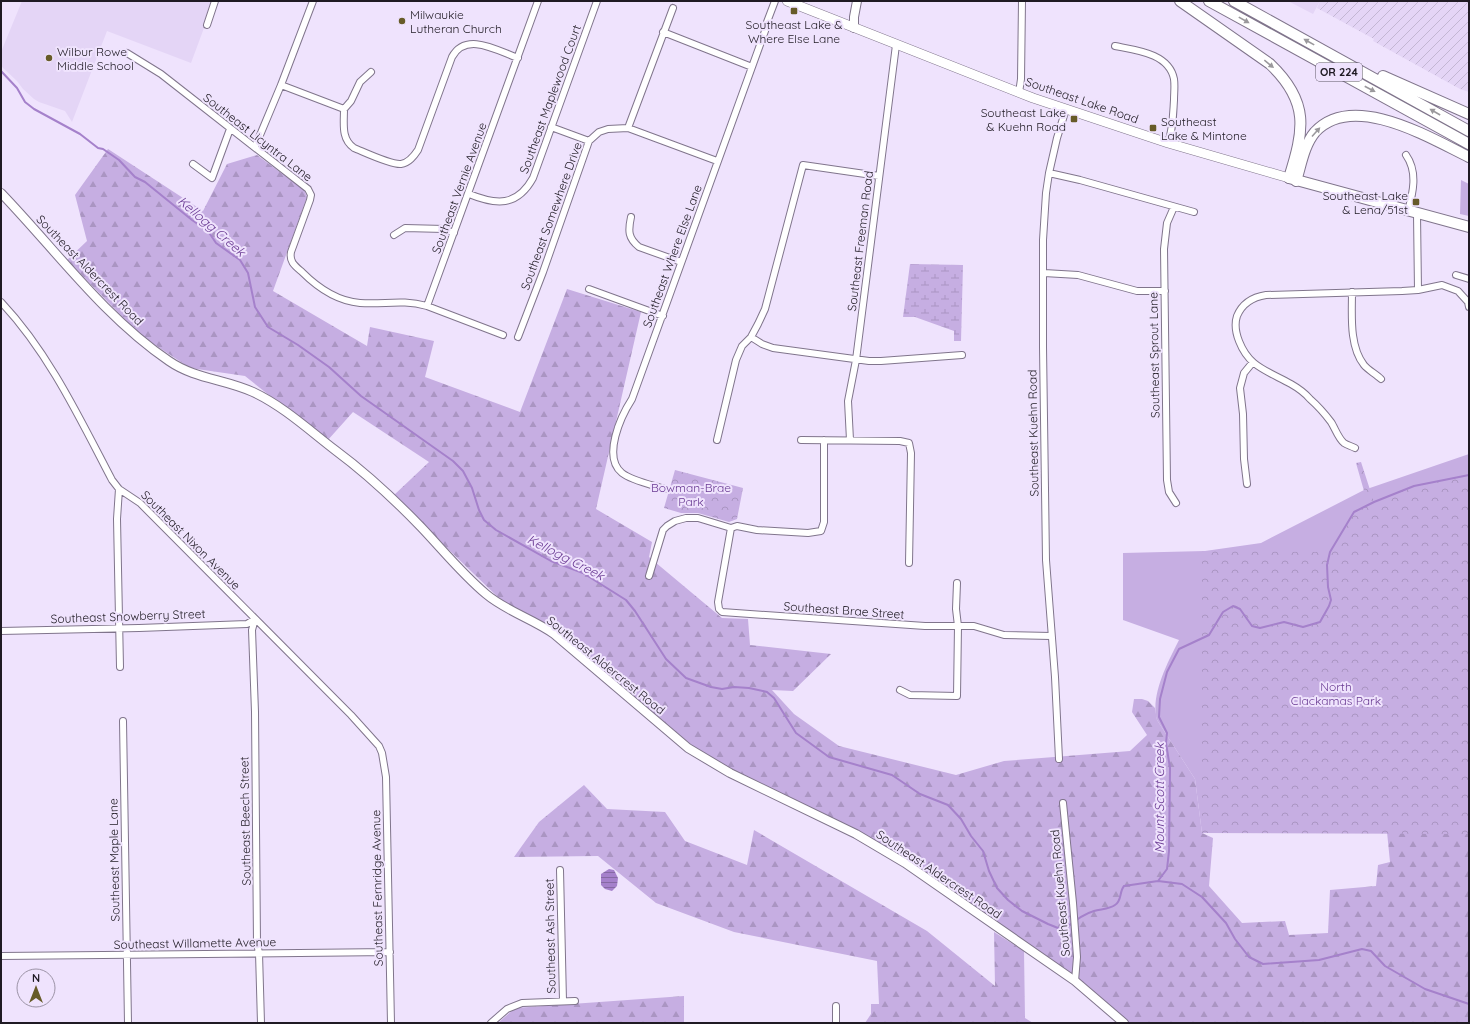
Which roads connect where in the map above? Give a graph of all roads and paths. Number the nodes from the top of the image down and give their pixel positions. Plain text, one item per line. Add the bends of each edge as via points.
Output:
1 (216, 1) edge
2 (313, 1) edge
3 (538, 1) edge
4 (598, 1) edge
5 (775, 1) edge
6 (787, 1) edge
7 (857, 1) edge
8 (1022, 1) edge
9 (1180, 1) edge
10 (1209, 1) edge
11 (1234, 1) edge
12 (673, 8) dead end
13 (207, 25) dead end
14 (854, 28) junction
15 (664, 32) junction
16 (896, 45) junction
17 (1115, 46) dead end
18 (1324, 50) junction
19 (127, 53) dead end
20 (518, 58) junction
21 (752, 67) junction
22 (371, 72) dead end
23 (281, 85) junction
24 (1019, 93) junction
25 (344, 109) junction
26 (1066, 109) junction
27 (1469, 114) edge
28 (551, 127) junction
29 (628, 128) junction
30 (230, 129) junction
31 (1469, 131) edge
32 (589, 141) junction
33 (1168, 144) junction
34 (1469, 144) edge
35 (255, 147) junction
36 (1406, 155) dead end
37 (1469, 156) edge
38 (717, 161) junction
39 (194, 164) dead end
40 (1049, 173) junction
41 (879, 176) junction
42 (1293, 180) junction
43 (1, 193) edge
44 (469, 194) junction
45 (1174, 207) junction
46 (1194, 212) dead end
47 (1413, 213) junction
48 (631, 217) dead end
49 (1469, 227) edge
50 (454, 233) junction
51 (394, 235) dead end
52 (681, 262) junction
53 (1044, 273) junction
54 (1456, 275) dead end
55 (1469, 279) edge
56 (589, 289) dead end
57 (1418, 290) junction
58 (1164, 291) junction
59 (1352, 292) junction
60 (1, 302) edge
61 (427, 306) junction
62 (1469, 307) edge
63 (662, 316) junction
64 (503, 335) dead end
65 (518, 337) dead end
66 (751, 337) junction
67 (962, 355) dead end
68 (856, 360) junction
69 (1253, 362) junction
70 (1381, 379) dead end
71 (717, 440) dead end
72 (801, 440) dead end
73 (824, 440) junction
74 (850, 440) junction
75 (1354, 448) dead end
76 (1247, 484) dead end
77 (119, 489) junction
78 (666, 489) dead end
79 (1176, 502) dead end
80 (731, 528) junction
81 (909, 563) dead end
82 (649, 576) dead end
83 (957, 583) dead end
84 (255, 619) junction
85 (958, 626) junction
86 (119, 628) junction
87 (1, 631) edge
88 (1051, 636) junction
89 (120, 667) dead end
90 (900, 690) dead end
91 (123, 721) dead end
92 (382, 752) joint
93 (1059, 759) dead end
94 (1063, 803) dead end
95 (560, 870) dead end
96 (390, 952) junction
97 (259, 953) junction
98 (127, 955) junction
99 (1, 956) edge
100 (1075, 981) junction
101 (575, 1001) dead end
102 (563, 1002) junction
103 (836, 1006) dead end
104 (128, 1023) edge
105 (261, 1023) edge
106 (391, 1023) edge
107 (491, 1023) edge
108 (836, 1023) edge
109 (1124, 1023) edge

1 - 13 street
2 - 23 street
3 - 20 street, Southeast Vernie Avenue
4 - 28 street, Southeast Maplewood Court
5 - 21 street, Southeast Where Else Lane
6 - 14 main road, Southeast Lake Road
7 - 14 street
8 - 24 street
9 -> 42 main road via 1270,64 1290,87 1299,110 1301,128
10 -> 34 main road, OR 224
18 -> 11 main road, OR 224
12 - 15 street
14 - 16 main road, Southeast Lake Road
15 - 21 street
15 - 29 street
16 - 24 main road, Southeast Lake Road
16 - 41 street, Southeast Freeman Road
17 - 33 street via 1150,54 1165,64 1172,73 1173,125
18 - 27 main road
31 -> 18 main road, OR 224
19 - 30 street, Southeast Licyntra Lane via 161,74
20 - 25 street via 476,43 465,44 455,51 418,150 408,161 401,164 349,145 344,134
20 - 44 street, Southeast Vernie Avenue
21 - 38 street, Southeast Where Else Lane
22 - 25 street via 360,82 352,101
23 - 25 street
23 - 35 street
24 - 26 main road, Southeast Lake Road
26 - 33 main road, Southeast Lake Road
26 - 40 street, Southeast Kuehn Road
28 - 32 street
28 - 44 street, Southeast Maplewood Court via 533,178 529,186 516,198 497,202
29 - 32 street, Southeast Somewhere Drive via 608,129 599,132
29 - 38 street, Southeast Somewhere Drive
30 - 35 street, Southeast Licyntra Lane
30 - 39 street via 212,178
32 - 65 street, Southeast Somewhere Drive
33 - 42 main road, Southeast Lake Road
35 - 61 street, Southeast Licyntra Lane via 308,189 311,195 290,258 312,283 347,301 403,301
36 - 47 street via 1413,172
42 -> 37 main road via 1315,133 1323,125 1342,117 1365,116 1388,120
38 - 52 street, Southeast Where Else Lane
40 - 45 street
40 - 53 street, Southeast Kuehn Road via 1043,240
41 - 66 street via 803,165 764,309
41 - 68 street, Southeast Freeman Road
42 - 47 main road, Southeast Lake Road
43 - 100 street, Southeast Aldercrest Road via 114,316 136,336 186,371 248,389 276,405 367,475 486,594 554,634 688,748 730,773 878,846
44 - 50 street, Southeast Vernie Avenue
45 - 46 street
45 - 58 street, Southeast Sprout Lane via 1165,233
47 - 49 main road, Southeast Lake Road
47 - 57 street
48 - 52 street via 629,232 634,243
50 - 51 street via 444,229 405,228
50 - 61 street, Southeast Vernie Avenue
52 - 63 street, Southeast Where Else Lane
53 - 58 street via 1078,275 1137,291
53 - 88 street, Southeast Kuehn Road via 1046,560
54 - 55 street
56 - 63 street
57 - 59 street
57 - 62 street via 1435,285 1448,286 1462,295
58 - 79 street, Southeast Sprout Lane via 1167,480 1169,492
59 - 69 street via 1266,295 1246,303 1237,317 1236,328 1241,345
59 - 70 street via 1352,336 1364,364
60 - 77 street, Southeast Nixon Avenue via 50,367
61 - 64 street
63 - 78 street, Southeast Where Else Lane via 615,438 613,459 621,473
66 - 68 street via 773,348
66 - 71 street via 742,346 736,360
67 - 68 street via 882,361
68 - 74 street, Southeast Freeman Road via 848,401
69 - 75 street via 1303,392 1331,422 1343,442
69 - 76 street via 1244,374 1240,388
72 - 73 street
73 - 74 street
73 - 80 street via 824,522 821,532 757,530 737,526
74 - 81 street via 909,443
77 - 84 street, Southeast Nixon Avenue via 140,503
77 - 86 street
80 - 82 street via 698,518 675,521 663,530
80 - 85 street, Southeast Brae Street via 718,602 722,612
83 - 85 street
84 - 86 street, Southeast Snowberry Street via 246,624
84 - 92 street, Southeast Nixon Avenue via 351,715
84 - 97 street, Southeast Beech Street via 252,630
85 - 88 street, Southeast Brae Street via 979,627 1004,635
85 - 90 street via 957,696 910,695
86 - 87 street, Southeast Snowberry Street
86 - 89 street
88 - 93 street, Southeast Kuehn Road
91 - 98 street, Southeast Maple Lane
92 - 96 street, Southeast Fernridge Avenue via 386,777
94 - 100 street, Southeast Kuehn Road via 1075,932
95 - 102 street, Southeast Ash Street
96 - 97 street, Southeast Willamette Avenue
96 - 106 street, Southeast Fernridge Avenue
97 - 98 street, Southeast Willamette Avenue
97 - 105 street, Southeast Beech Street
98 - 99 street, Southeast Willamette Avenue
98 - 104 street, Southeast Maple Lane
100 - 109 street, Southeast Aldercrest Road
101 - 102 street
102 - 107 street via 522,1003 507,1009
103 - 108 street

